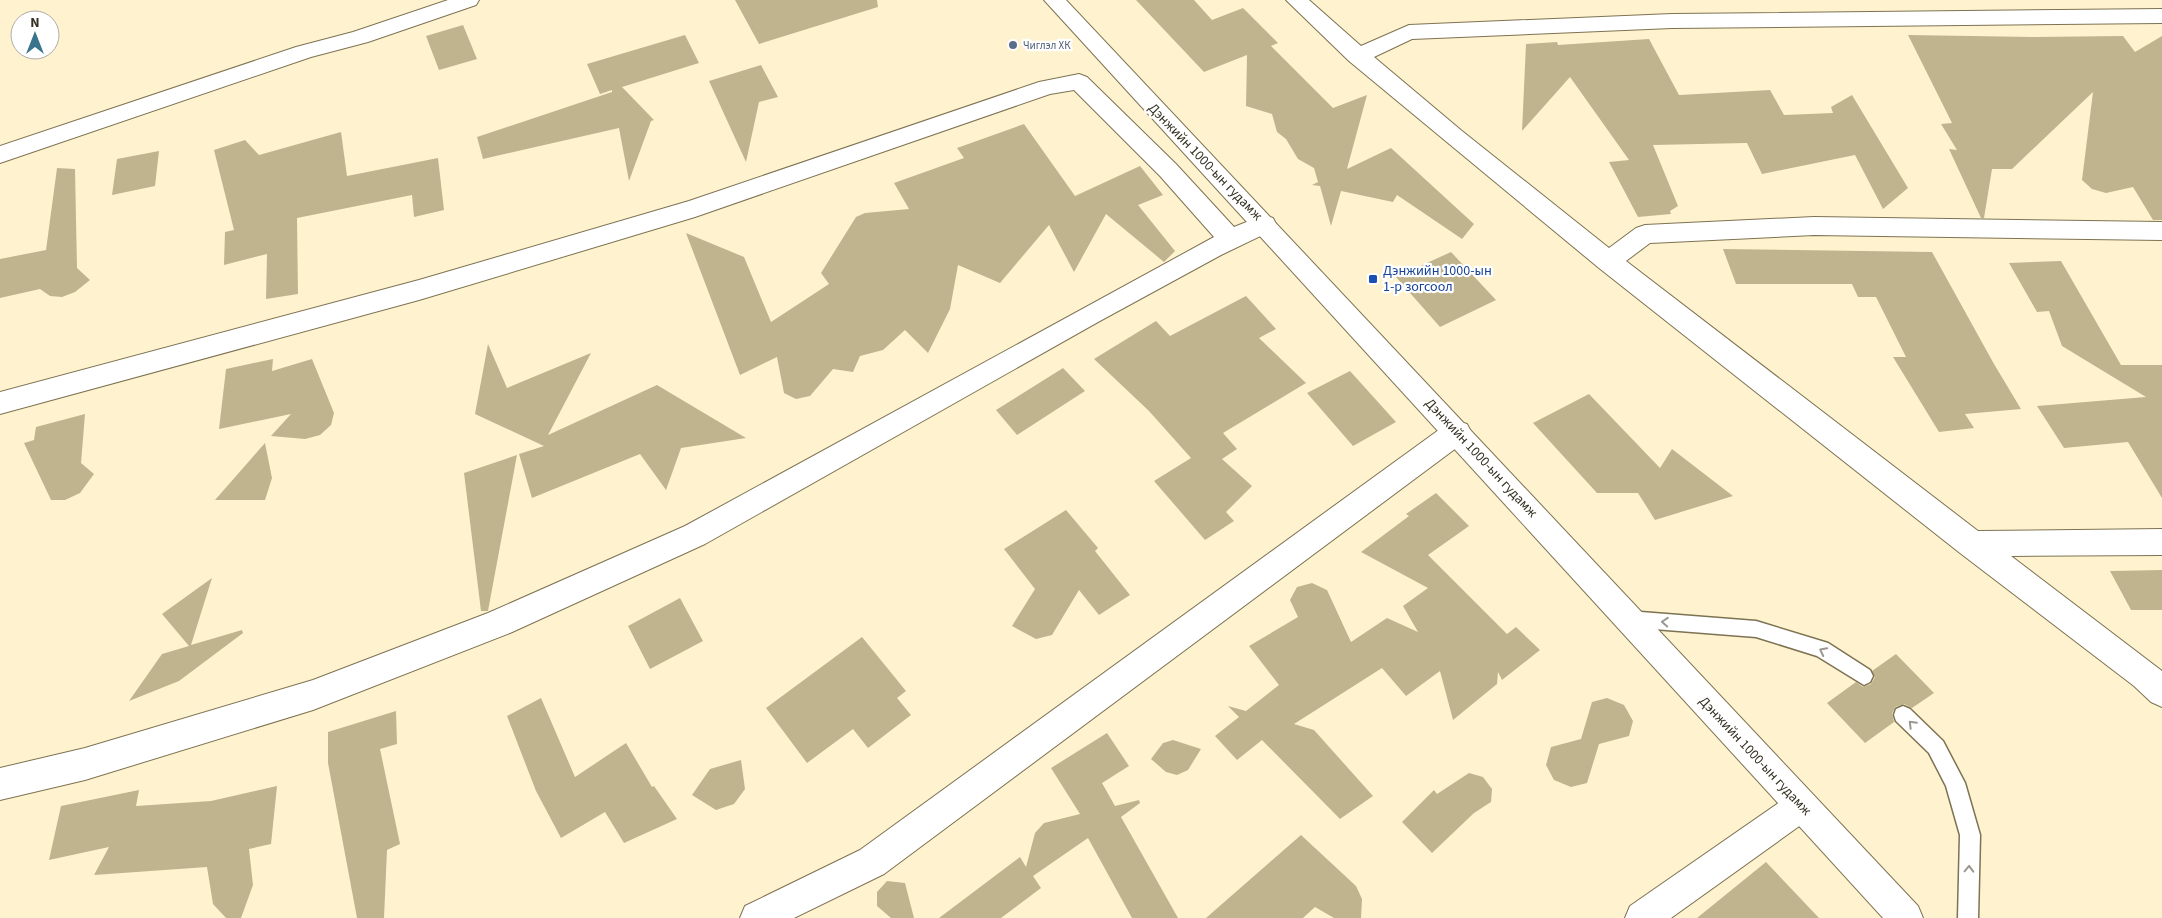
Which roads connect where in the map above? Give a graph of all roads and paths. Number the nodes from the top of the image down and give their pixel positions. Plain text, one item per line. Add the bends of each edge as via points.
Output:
1 (469, 0) edge
2 (1054, 0) edge
3 (1296, 0) edge
4 (2162, 16) edge
5 (1356, 56) junction
6 (0, 155) edge
7 (1264, 224) junction
8 (2162, 230) edge
9 (1231, 240) junction
10 (1608, 260) junction
11 (0, 403) edge
12 (1457, 432) junction
13 (2162, 542) edge
14 (1970, 544) junction
15 (1628, 619) junction
16 (1864, 676) dead end
17 (2162, 692) edge
18 (1903, 715) dead end
19 (0, 784) edge
20 (1801, 806) junction
21 (758, 918) edge
22 (1642, 918) edge
23 (1906, 918) edge
24 (1968, 918) edge

1 - 6 street
2 - 7 street, Дэнжийн 1000-ын гудамж
3 - 5 street
4 - 5 street via 1672,22 1409,32
5 - 10 street
7 - 9 street
7 - 12 street, Дэнжийн 1000-ын гудамж
8 - 10 street via 1814,226 1645,234
9 - 11 street via 1168,170 1079,82 1047,87 695,208 438,284
9 - 19 street via 695,535 499,623 313,695 86,764
10 - 14 street
12 - 15 street, Дэнжийн 1000-ын гудамж
12 - 21 street via 872,862
13 - 14 street
14 - 17 street
16 -> 15 lane via 1822,649 1756,629
15 - 20 street, Дэнжийн 1000-ын гудамж
24 -> 18 lane via 1970,835 1955,783 1936,747
20 - 22 street
20 - 23 street, Дэнжийн 1000-ын гудамж

